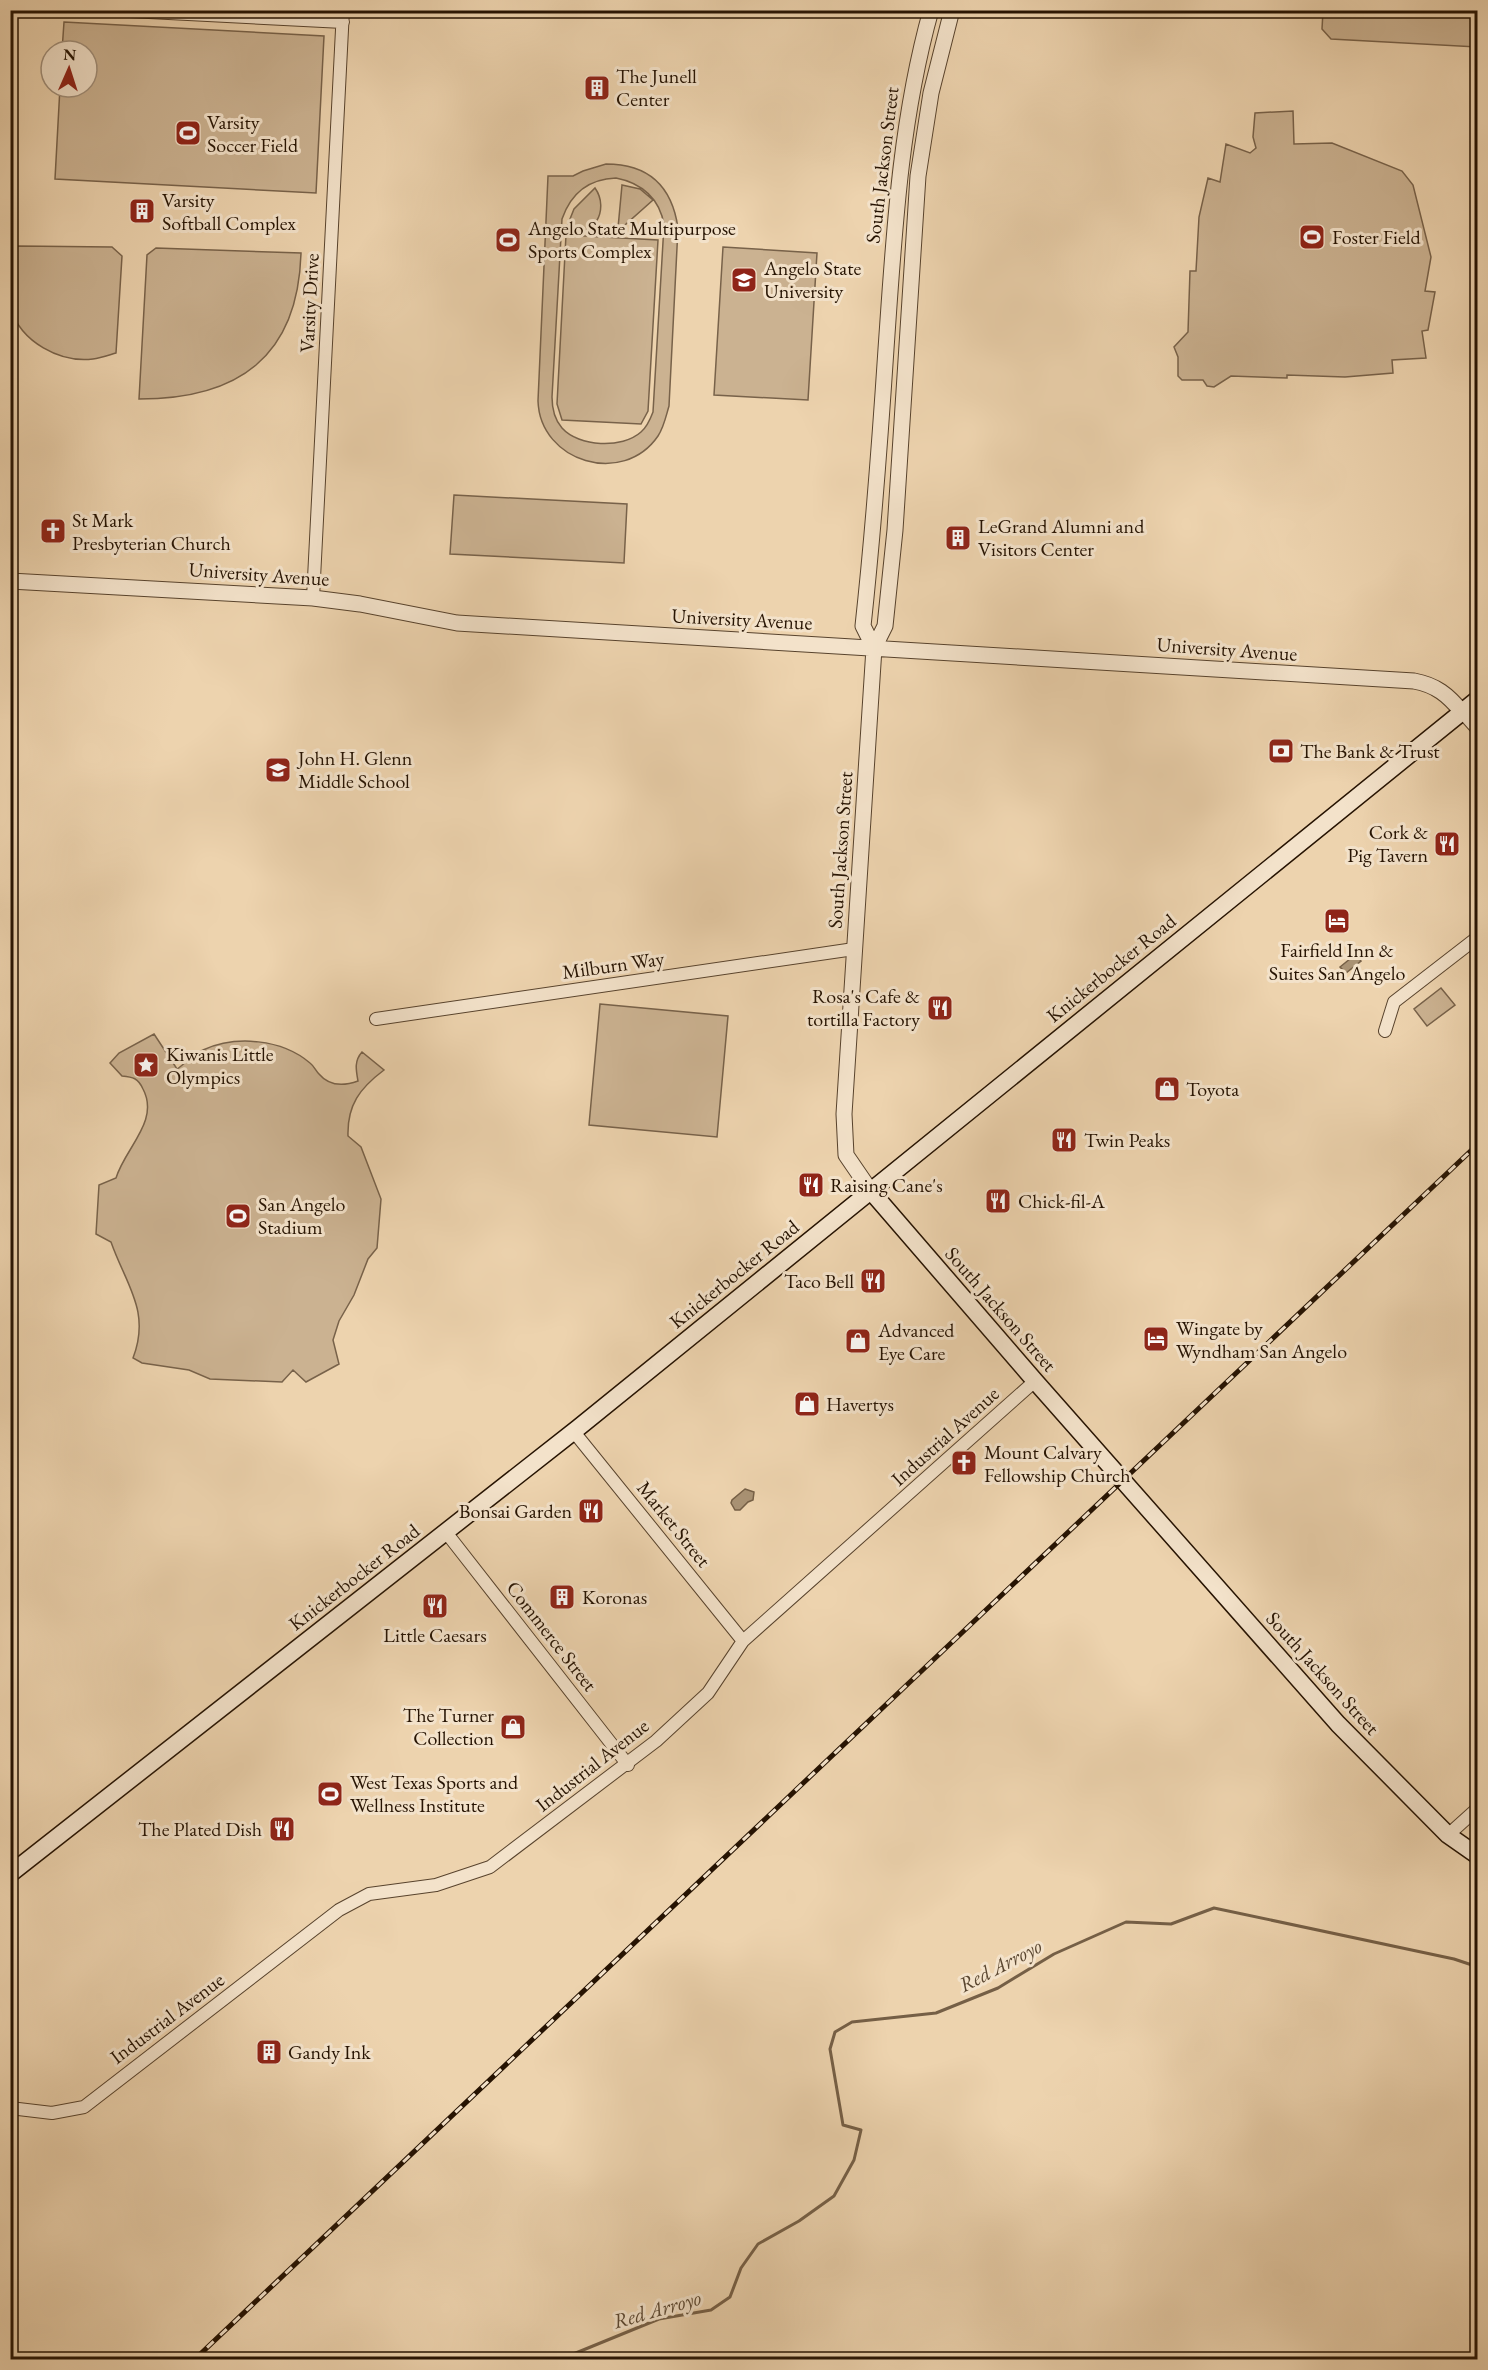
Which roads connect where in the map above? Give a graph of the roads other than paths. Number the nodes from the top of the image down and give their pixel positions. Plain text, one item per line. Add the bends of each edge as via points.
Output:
1 (110, 10) edge
2 (931, 10) edge
3 (952, 10) edge
4 (343, 16) edge
5 (10, 581) edge
6 (313, 598) junction
7 (874, 648) junction
8 (1478, 699) edge
9 (1462, 712) junction
10 (1478, 730) edge
11 (1478, 937) edge
12 (854, 949) junction
13 (376, 1018) dead end
14 (1384, 1031) dead end
15 (870, 1190) junction
16 (1035, 1381) junction
17 (574, 1432) junction
18 (445, 1532) junction
19 (743, 1641) junction
20 (628, 1764) junction
21 (1478, 1809) edge
22 (1448, 1835) junction
23 (1478, 1856) edge
24 (10, 1874) edge
25 (10, 2108) edge

1 - 4 street
2 - 7 street, South Jackson Street via 910,92 896,200 863,626
3 - 7 street, South Jackson Street via 931,93 918,176 895,530 885,626
4 - 6 street, Varsity Drive
5 - 6 street, University Avenue
6 - 7 street, University Avenue via 457,622
7 - 9 street, University Avenue via 1414,681 1447,694
7 - 12 street, South Jackson Street
8 - 9 main road, Knickerbocker Road
9 - 10 street
9 - 15 main road, Knickerbocker Road via 1042,1055
11 - 14 street via 1394,1002
12 - 13 street, Milburn Way
12 - 15 street, South Jackson Street via 844,1114 846,1155
15 - 16 main road, South Jackson Street
15 - 17 main road, Knickerbocker Road
16 - 19 street, Industrial Avenue
16 - 22 main road, South Jackson Street via 1338,1724
17 - 18 main road, Knickerbocker Road
17 - 19 street, Market Street
18 - 20 street, Commerce Street
18 - 24 main road, Knickerbocker Road
19 - 20 street, Industrial Avenue via 708,1693
20 - 25 street, Industrial Avenue via 490,1867 436,1885 369,1894 339,1910 84,2107 52,2113
21 - 22 street
22 - 23 main road, South Jackson Street

